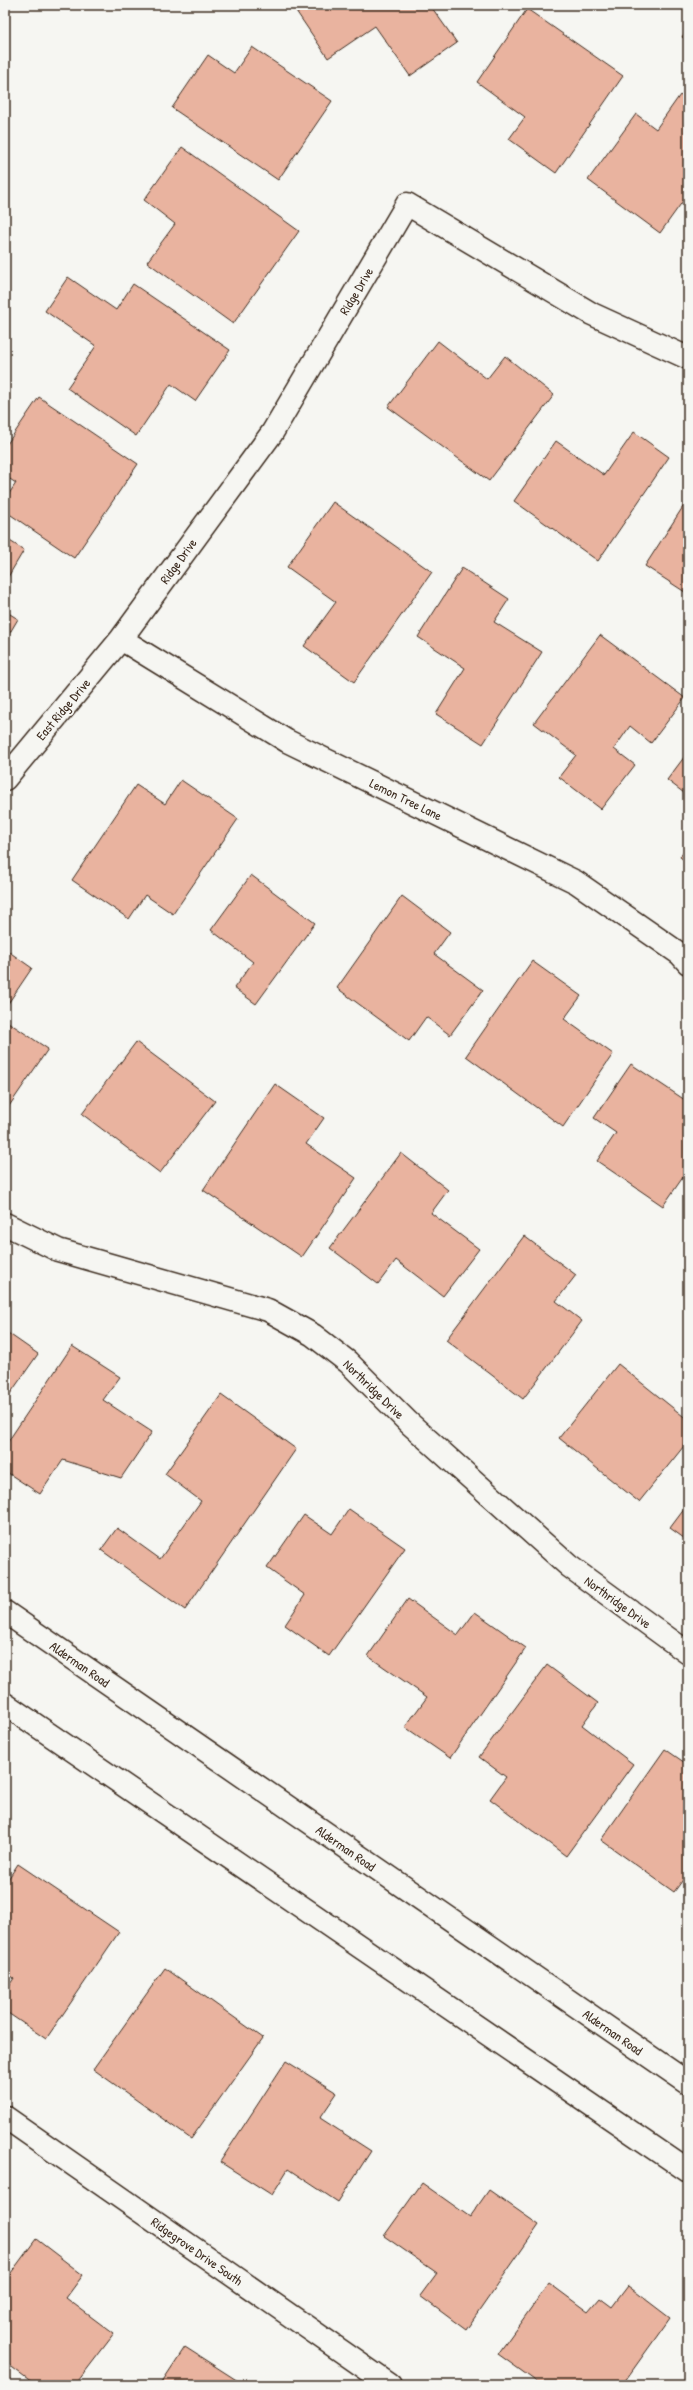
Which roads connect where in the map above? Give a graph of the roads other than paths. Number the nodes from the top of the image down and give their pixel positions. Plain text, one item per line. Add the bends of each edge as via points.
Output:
1 (688, 358) edge
2 (121, 639) junction
3 (5, 779) edge
4 (688, 963) edge
5 (5, 1224) edge
6 (5, 1612) edge
7 (688, 1653) edge
8 (5, 1704) edge
9 (688, 2083) edge
10 (5, 2117) edge
11 (688, 2171) edge
12 (390, 2385) edge

1 - 2 street, Ridge Drive via 592,314 407,204 272,433
2 - 3 street, East Ridge Drive
2 - 4 street, Lemon Tree Lane via 287,741 576,882 680,954
5 - 7 street, Northridge Drive via 58,1250 268,1310 312,1335 348,1362 408,1422 569,1566
6 - 9 street, Alderman Road
8 - 11 street
10 - 12 street, Ridgegrove Drive South

